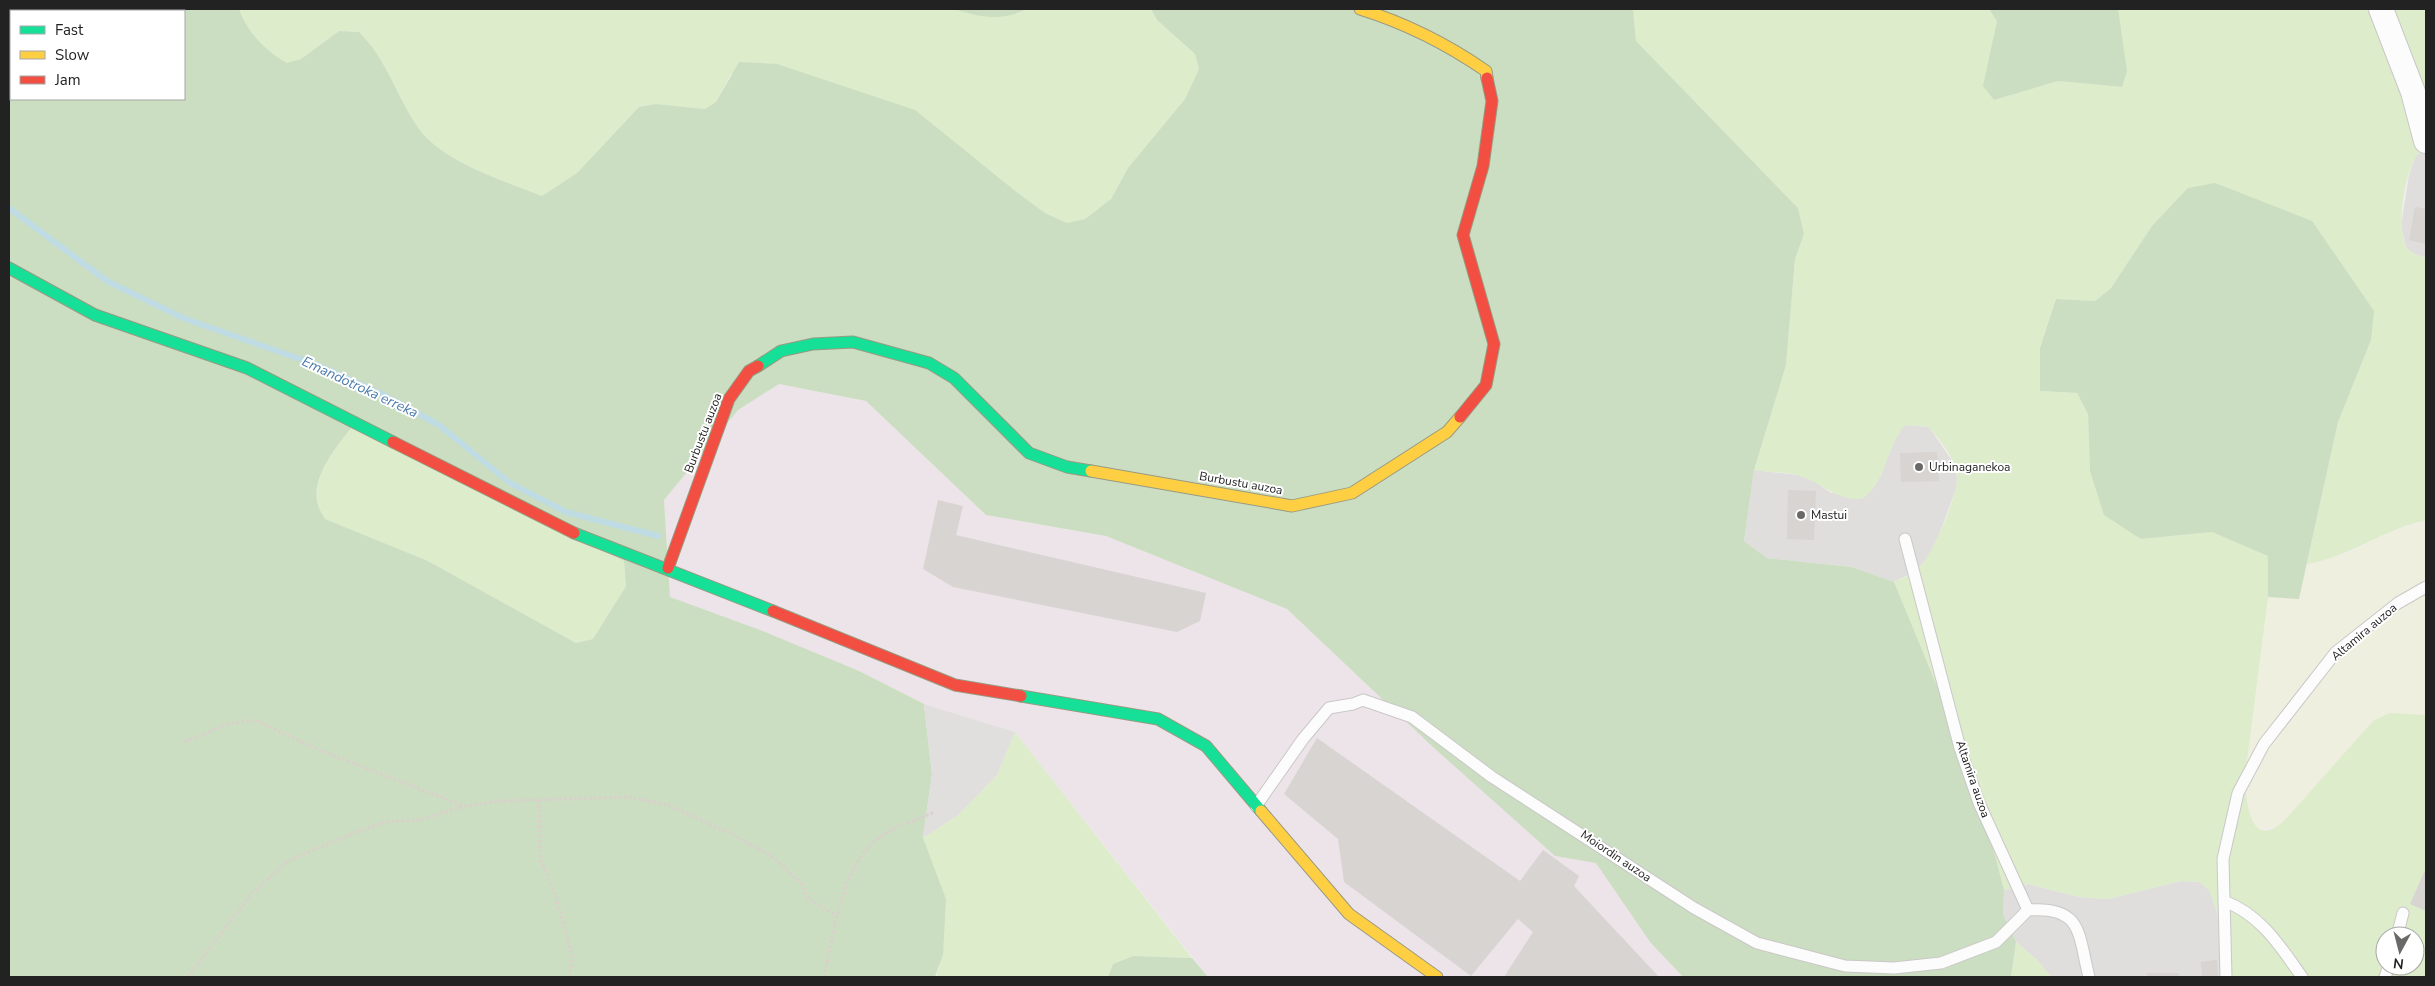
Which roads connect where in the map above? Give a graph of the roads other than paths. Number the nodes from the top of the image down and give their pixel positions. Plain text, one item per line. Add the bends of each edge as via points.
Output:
1 (1360, 9) edge
2 (2381, 9) edge
3 (2426, 141) edge
4 (9, 268) edge
5 (1905, 539) dead end
6 (668, 568) junction
7 (2426, 587) edge
8 (1256, 806) junction
9 (2224, 901) junction
10 (2028, 910) junction
11 (2403, 913) dead end
12 (2400, 926) edge
13 (1438, 977) edge
14 (2089, 977) edge
15 (2226, 977) edge
16 (2302, 977) edge

1 - 6 street, Burbustu auzoa via 1457,51 1486,71 1492,101 1483,166 1464,235 1494,344 1486,385 1446,432 1352,494 1292,506 1067,468 1029,453 954,378 929,363 853,342 813,344 781,351 749,371 730,399
2 - 3 street via 2413,92
4 - 6 street via 95,316 247,368 571,532
5 - 10 lane, Altamira auzoa via 1960,748 1979,803
6 - 8 street via 962,687 1158,719 1206,746
7 - 9 lane, Altamira auzoa via 2398,603 2336,652 2264,744 2238,793 2223,859
8 - 10 lane, Moiordin auzoa via 1329,708 1363,700 1412,717 1492,777 1694,908 1757,943 1845,966 1894,968 1941,963 1996,942
8 - 13 street via 1349,914
9 - 15 lane, Altamira auzoa
9 - 16 lane via 2252,915
10 - 14 lane via 2049,908 2062,912 2076,925
11 - 12 lane

